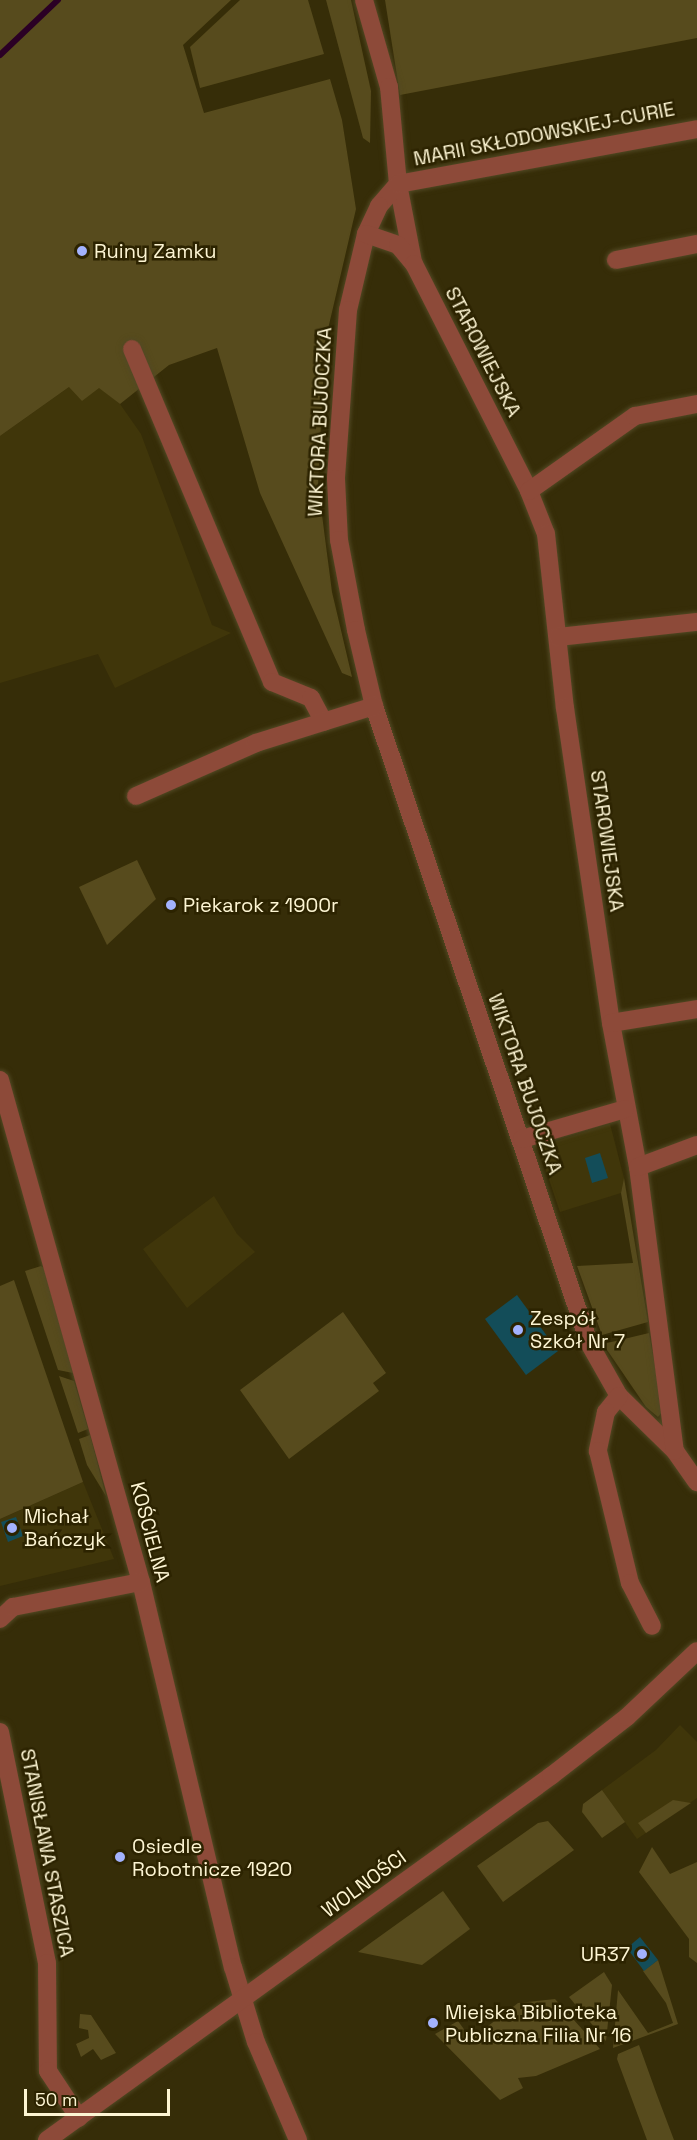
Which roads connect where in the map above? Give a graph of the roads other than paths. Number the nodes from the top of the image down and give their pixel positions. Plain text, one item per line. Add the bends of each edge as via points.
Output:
1 (364, 0) edge
2 (697, 129) edge
3 (398, 184) junction
4 (366, 234) junction
5 (697, 244) edge
6 (616, 260) dead end
7 (414, 264) junction
8 (132, 349) dead end
9 (697, 404) edge
10 (529, 491) junction
11 (697, 622) edge
12 (558, 637) junction
13 (374, 706) junction
14 (324, 722) junction
15 (136, 796) dead end
16 (697, 1009) edge
17 (611, 1023) junction
18 (0, 1080) edge
19 (625, 1109) junction
20 (522, 1139) junction
21 (697, 1145) edge
22 (638, 1167) junction
23 (619, 1396) junction
24 (675, 1451) junction
25 (697, 1482) edge
26 (141, 1582) junction
27 (0, 1619) edge
28 (652, 1626) dead end
29 (697, 1651) edge
30 (0, 1732) edge
31 (242, 1999) junction
32 (79, 2118) junction
33 (47, 2140) edge
34 (297, 2140) edge

1 - 3 street, STAROWIEJSKA via 389,87
2 - 3 street, MARII SKŁODOWSKIEJ-CURIE
3 - 4 street, WIKTORA BUJOCZKA via 380,206
3 - 7 street, STAROWIEJSKA
4 - 7 street, STAROWIEJSKA via 398,245
4 - 13 street, WIKTORA BUJOCZKA via 348,310 336,479 339,540
5 - 6 street
7 - 10 street, STAROWIEJSKA
8 - 14 street via 272,682 311,698
9 - 10 street via 635,416
10 - 12 street, STAROWIEJSKA via 546,534
11 - 12 street
12 - 17 street, STAROWIEJSKA
13 - 14 street
13 - 20 street, WIKTORA BUJOCZKA
14 - 15 street via 222,756
16 - 17 street
17 - 19 street, STAROWIEJSKA
18 - 26 street, KOŚCIELNA
19 - 20 street
19 - 22 street, STAROWIEJSKA
20 - 23 street, WIKTORA BUJOCZKA via 589,1342
21 - 22 street
22 - 24 street, STAROWIEJSKA
23 - 24 street, WIKTORA BUJOCZKA
23 - 28 street via 606,1412 598,1451 630,1583
24 - 25 street, WIKTORA BUJOCZKA
26 - 27 street via 13,1607
26 - 31 street, KOŚCIELNA
29 - 31 street, WOLNOŚCI via 603,1737
30 - 32 street, STANISŁAWA STASZICA via 47,1963 48,2072
31 - 32 street, WOLNOŚCI
31 - 34 street, KOŚCIELNA
32 - 33 street, WOLNOŚCI

